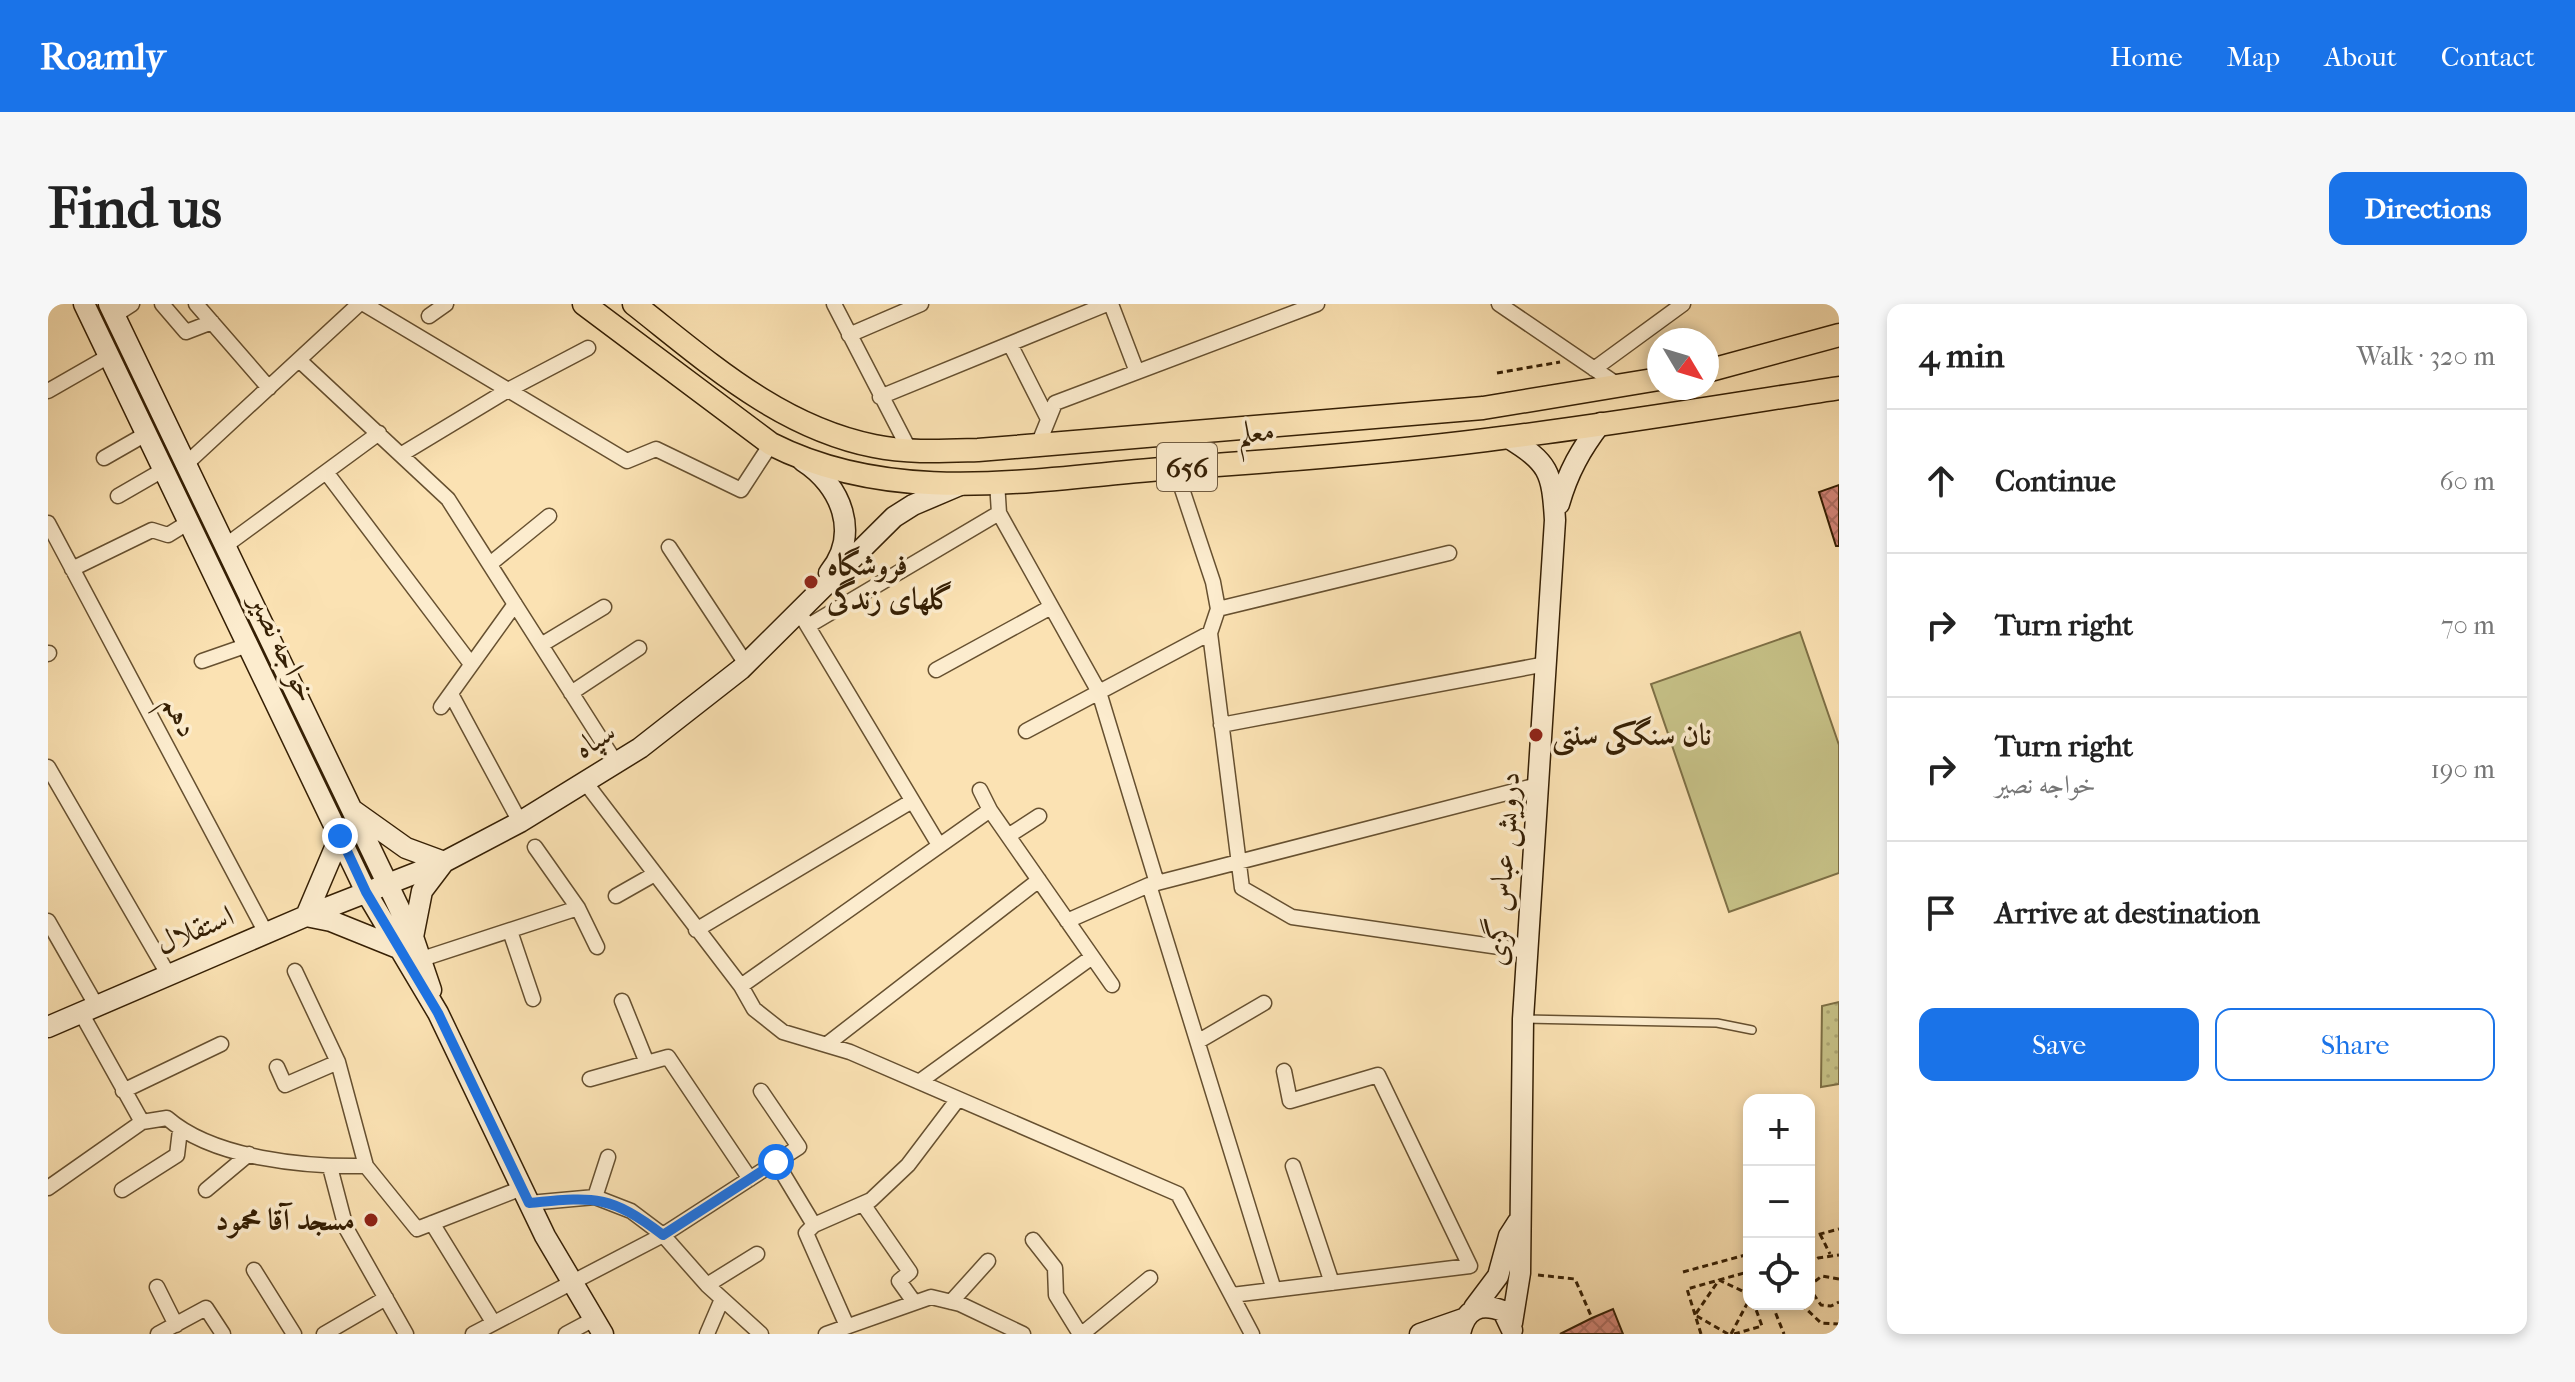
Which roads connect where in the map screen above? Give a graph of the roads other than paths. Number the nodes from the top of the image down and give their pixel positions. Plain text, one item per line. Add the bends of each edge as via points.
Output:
1 (84, 304) edge
2 (162, 304) edge
3 (196, 304) edge
4 (362, 304) edge
5 (446, 304) edge
6 (584, 304) edge
7 (634, 304) edge
8 (834, 304) edge
9 (921, 304) edge
10 (1109, 304) edge
11 (1317, 304) edge
12 (1683, 304) edge
13 (1504, 306) edge
14 (119, 308) edge
15 (1078, 309) edge
16 (429, 316) dead end
17 (212, 322) junction
18 (849, 335) junction
19 (1837, 337) edge
20 (1010, 344) junction
21 (588, 348) dead end
22 (109, 356) junction
23 (299, 360) junction
24 (1719, 368) edge
25 (1594, 369) junction
26 (1137, 372) junction
27 (1647, 381) edge
28 (1618, 385) junction
29 (269, 388) junction
30 (1839, 388) edge
31 (508, 390) junction
32 (48, 391) edge
33 (880, 397) junction
34 (1353, 417) junction
35 (1048, 419) junction
36 (1601, 423) junction
37 (379, 433) junction
38 (146, 434) junction
39 (1507, 437) junction
40 (771, 444) junction
41 (1038, 445) junction
42 (910, 451) junction
43 (402, 454) junction
44 (796, 457) junction
45 (104, 458) dead end
46 (1256, 463) junction
47 (186, 464) junction
48 (1175, 468) junction
49 (163, 470) junction
50 (326, 472) junction
51 (997, 482) junction
52 (960, 485) junction
53 (118, 496) dead end
54 (999, 513) junction
55 (549, 516) dead end
56 (1555, 520) junction
57 (189, 522) junction
58 (48, 523) edge
59 (225, 546) junction
60 (669, 547) dead end
61 (1449, 553) dead end
62 (490, 564) junction
63 (72, 569) junction
64 (515, 604) junction
65 (604, 607) dead end
66 (1051, 607) junction
67 (1218, 609) junction
68 (804, 613) junction
69 (1210, 633) junction
70 (248, 645) junction
71 (541, 645) junction
72 (639, 648) dead end
73 (202, 661) dead end
74 (471, 664) junction
75 (746, 664) junction
76 (1546, 664) junction
77 (283, 668) junction
78 (936, 670) dead end
79 (263, 677) junction
80 (1099, 692) junction
81 (571, 693) junction
82 (451, 694) junction
83 (441, 707) dead end
84 (1221, 725) junction
85 (1026, 731) dead end
86 (616, 763) junction
87 (48, 767) edge
88 (585, 782) junction
89 (1538, 785) junction
90 (980, 790) dead end
91 (912, 801) junction
92 (349, 807) junction
93 (990, 810) junction
94 (1039, 816) dead end
95 (520, 822) junction
96 (340, 836) junction
97 (1008, 836) junction
98 (939, 845) junction
99 (535, 847) dead end
100 (444, 862) junction
101 (1238, 864) junction
102 (653, 875) junction
103 (1039, 880) junction
104 (387, 883) junction
105 (1153, 884) junction
106 (366, 892) junction
107 (616, 896) dead end
108 (578, 908) junction
109 (306, 916) junction
110 (48, 921) edge
111 (1067, 921) junction
112 (696, 930) junction
113 (510, 931) junction
114 (266, 933) junction
115 (405, 942) junction
116 (597, 947) dead end
117 (1527, 951) junction
118 (1092, 957) junction
119 (422, 959) junction
120 (295, 971) dead end
121 (168, 974) junction
122 (1112, 985) dead end
123 (741, 986) junction
124 (533, 999) dead end
125 (622, 1001) dead end
126 (1264, 1003) dead end
127 (88, 1008) junction
128 (438, 1013) junction
129 (1523, 1019) junction
130 (48, 1027) edge
131 (1752, 1030) dead end
132 (1199, 1041) junction
133 (221, 1044) dead end
134 (826, 1045) junction
135 (338, 1062) junction
136 (647, 1063) junction
137 (277, 1067) dead end
138 (1284, 1071) dead end
139 (590, 1079) dead end
140 (919, 1082) junction
141 (123, 1091) junction
142 (761, 1091) dead end
143 (958, 1099) junction
144 (142, 1122) junction
145 (180, 1130) junction
146 (249, 1154) junction
147 (608, 1157) dead end
148 (776, 1162) junction
149 (366, 1166) junction
150 (1293, 1166) dead end
151 (330, 1167) junction
152 (750, 1179) junction
153 (48, 1188) edge
154 (122, 1190) dead end
155 (206, 1190) dead end
156 (526, 1195) junction
157 (595, 1197) junction
158 (863, 1204) junction
159 (1518, 1222) junction
160 (432, 1223) junction
161 (814, 1225) junction
162 (663, 1235) junction
163 (1033, 1240) dead end
164 (757, 1254) dead end
165 (988, 1261) dead end
166 (254, 1270) dead end
167 (1150, 1278) dead end
168 (573, 1282) junction
169 (1332, 1283) junction
170 (707, 1285) junction
171 (157, 1287) dead end
172 (1274, 1290) junction
173 (1232, 1295) junction
174 (386, 1298) junction
175 (722, 1299) junction
176 (914, 1302) junction
177 (951, 1302) junction
178 (1466, 1320) edge
179 (493, 1322) junction
180 (176, 1325) junction
181 (599, 1326) edge
182 (857, 1327) edge
183 (996, 1329) edge
184 (1512, 1329) edge
185 (158, 1334) edge
186 (223, 1334) edge
187 (294, 1334) edge
188 (324, 1334) edge
189 (406, 1334) edge
190 (473, 1334) edge
191 (566, 1334) edge
192 (707, 1334) edge
193 (761, 1334) edge
194 (826, 1334) edge
195 (1023, 1334) edge
196 (1081, 1334) edge
197 (1252, 1334) edge
198 (1420, 1334) edge

1 - 22 street, خواجه نصیر
2 - 17 street via 186,332
3 - 17 street
4 - 23 street
4 - 31 street
5 - 16 street
6 - 40 main road, معلم / 656
7 - 42 main road, معلم / 656 via 777,410 839,437
8 - 18 street
9 - 18 street
10 - 15 street
10 - 26 street
11 - 26 street
12 - 25 street
13 - 25 street
14 - 47 street, خواجه نصیر
15 - 20 street
17 - 29 street
18 - 33 street
19 - 24 main road
20 - 33 street
20 - 35 street
21 - 31 street
22 - 32 street
22 - 38 street, خواجه نصیر
23 - 29 street
23 - 37 street
25 - 28 street
26 - 35 street via 1055,403
27 - 28 main road, معلم / 656
28 - 34 main road, معلم / 656 via 1483,408
29 - 47 street
30 - 36 main road, معلم / 656
31 - 40 street via 627,461 656,449 741,490
31 - 43 street
33 - 42 street
34 - 41 main road, معلم / 656
34 - 46 main road via 1315,434 1268,437
35 - 41 street
36 - 39 main road, معلم / 656
36 - 56 street via 1566,478
37 - 43 street
37 - 50 street
38 - 45 street
38 - 49 street, خواجه نصیر
39 - 46 main road, معلم / 656
39 - 56 street via 1531,452 1552,478
40 - 44 main road, معلم / 656
41 - 42 main road, معلم / 656
43 - 62 street via 448,499
44 - 52 main road, معلم / 656 via 865,478
44 - 68 street via 831,483 845,522 838,562
46 - 48 main road, معلم / 656
47 - 59 street, خواجه نصیر
48 - 51 main road, معلم / 656
48 - 67 street
49 - 53 street
49 - 57 street, خواجه نصیر
50 - 59 street
50 - 74 street
51 - 52 main road, معلم / 656
51 - 54 street
52 - 68 street via 894,517
54 - 66 street
54 - 68 street
55 - 62 street
56 - 76 street, درویش عباس گزی
57 - 63 street via 168,535 152,530
57 - 70 street, خواجه نصیر
58 - 63 street, دهم
59 - 77 street, خواجه نصیر
60 - 75 street
61 - 67 street
62 - 64 street
63 - 114 street, دهم
64 - 71 street
64 - 74 street
65 - 71 street
66 - 78 street
66 - 80 street
67 - 69 street
68 - 75 street, سپاه
68 - 91 street
69 - 80 street
69 - 84 street
70 - 73 street
70 - 79 street, خواجه نصیر
71 - 81 street
72 - 81 street
74 - 82 street
75 - 86 street, سپاه
76 - 84 street
76 - 89 street, درویش عباس گزی
77 - 79 street
77 - 92 street, خواجه نصیر
79 - 96 street, خواجه نصیر
80 - 85 street
80 - 105 street
81 - 86 street
82 - 83 street
82 - 95 street
84 - 101 street
86 - 88 street, سپاه
87 - 121 street
88 - 95 street, سپاه
88 - 102 street
89 - 101 street
89 - 117 street, درویش عباس گزی
90 - 93 street
91 - 98 street
91 - 112 street
92 - 100 street via 406,848
92 - 104 street, خواجه نصیر
93 - 97 street
93 - 98 street
94 - 97 street
95 - 100 street, سپاه
96 - 106 street, خواجه نصیر
96 - 109 street
97 - 103 street
98 - 123 street
99 - 108 street
100 - 104 street, سپاه
100 - 115 street via 422,891
101 - 105 street
101 - 117 street via 1242,888 1292,917
102 - 107 street
102 - 112 street
103 - 111 street
103 - 134 street
104 - 106 street, سپاه
104 - 115 street, خواجه نصیر
105 - 111 street
105 - 132 street
106 - 109 street, استقلال
106 - 115 street, خواجه نصیر
108 - 113 street
108 - 116 street
109 - 114 street, استقلال
109 - 115 street
110 - 127 street
111 - 118 street
112 - 123 street
113 - 119 street
113 - 124 street
114 - 121 street, استقلال
115 - 119 street, خواجه نصیر
115 - 128 street, خواجه نصیر
117 - 129 street, درویش عباس گزی
118 - 122 street
118 - 140 street
119 - 128 street, خواجه نصیر
120 - 135 street
121 - 127 street, استقلال
123 - 134 street via 754,1009 783,1032
125 - 136 street
126 - 132 street
127 - 130 street, استقلال
127 - 141 street
128 - 156 street, خواجه نصیر
129 - 131 lane via 1717,1023
129 - 159 street, درویش عباس گزی
132 - 172 street
133 - 141 street
134 - 140 street
135 - 137 street via 285,1085
135 - 149 street
136 - 139 street
136 - 152 street via 668,1057
138 - 169 street via 1290,1101 1378,1075 1470,1266
140 - 143 street
141 - 144 street
142 - 148 street via 799,1147
143 - 158 street via 908,1165
143 - 173 street via 1178,1194
144 - 145 street via 167,1118
144 - 153 street
145 - 146 street
145 - 154 street via 177,1155
146 - 151 street
146 - 155 street
147 - 157 street
148 - 152 street
148 - 161 street
149 - 151 street
149 - 160 street via 417,1229
150 - 169 street
151 - 174 street via 346,1228
152 - 162 street
156 - 157 street
156 - 160 street
156 - 168 street, خواجه نصیر
157 - 162 street via 631,1211
158 - 161 street
158 - 176 street via 910,1272 899,1281
159 - 178 street, درویش عباس گزی via 1498,1276
159 - 184 street, درویش عباس گزی via 1520,1273
160 - 179 street
161 - 182 street via 806,1233
162 - 168 street
162 - 170 street
163 - 196 street via 1055,1268 1056,1295
164 - 170 street
165 - 177 street
166 - 187 street
167 - 196 street
168 - 179 street
168 - 181 street, خواجه نصیر
169 - 172 street
170 - 175 street
171 - 180 street
172 - 173 street
173 - 197 street
174 - 188 street
174 - 189 street
175 - 192 street
175 - 193 street
176 - 177 street via 931,1297
176 - 182 street
177 - 183 street
178 - 184 street via 1489,1305 1503,1311
178 - 198 street
179 - 190 street
180 - 185 street
180 - 186 street via 206,1308
181 - 191 street
182 - 194 street
183 - 195 street

